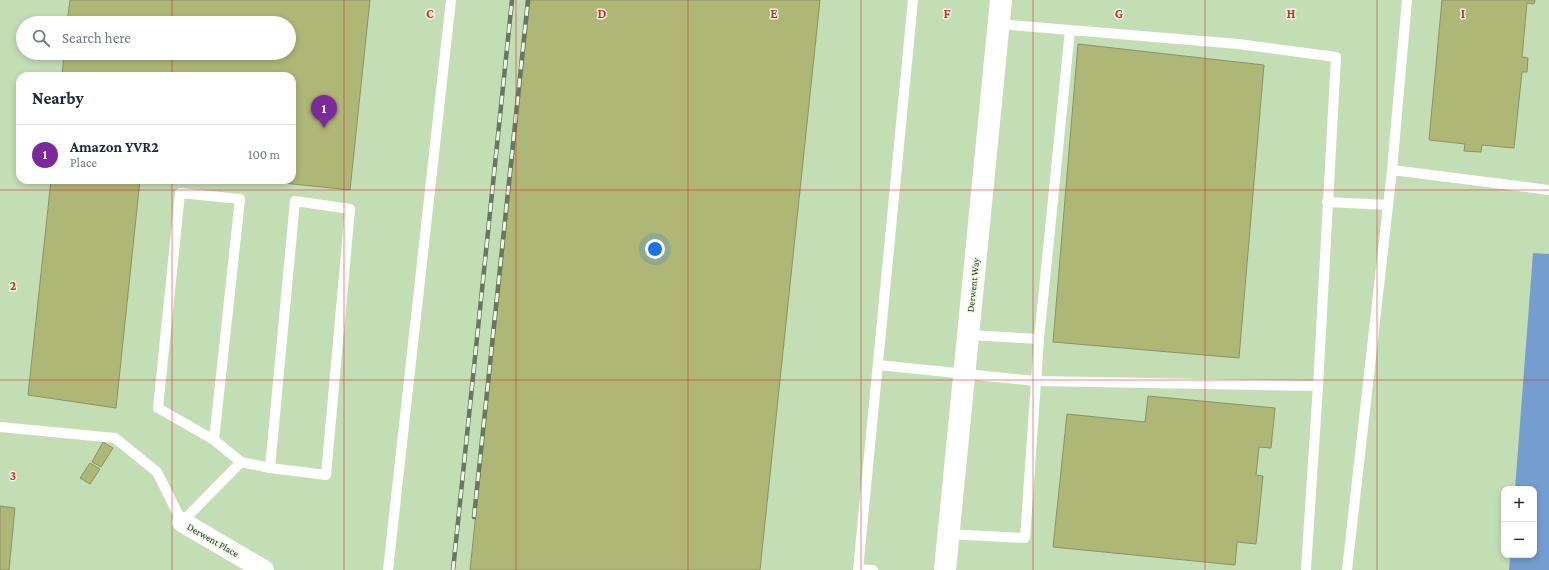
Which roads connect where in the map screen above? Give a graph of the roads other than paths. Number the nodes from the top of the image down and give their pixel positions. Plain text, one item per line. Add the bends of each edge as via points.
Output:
1 (451, 0) edge
2 (913, 0) edge
3 (1001, 0) edge
4 (1407, 0) edge
5 (998, 24) junction
6 (1070, 30) junction
7 (1392, 170) junction
8 (1549, 190) edge
9 (1327, 202) junction
10 (1388, 205) junction
11 (968, 335) junction
12 (1039, 339) junction
13 (878, 365) junction
14 (964, 373) junction
15 (1036, 381) junction
16 (1318, 386) junction
17 (0, 427) edge
18 (214, 440) junction
19 (241, 462) junction
20 (270, 468) junction
21 (182, 522) junction
22 (948, 534) junction
23 (858, 569) edge
24 (1306, 569) dead end
25 (264, 570) edge
26 (388, 570) edge
27 (873, 570) edge
28 (945, 570) edge
29 (1348, 570) edge

1 - 26 lane
2 - 13 lane
3 - 5 street, Derwent Way
4 - 7 lane
5 - 6 lane
5 - 11 street, Derwent Way
6 - 9 lane via 1238,44 1336,57
6 - 12 lane
7 - 8 lane
7 - 10 lane
9 - 10 lane
9 - 16 lane
10 - 29 lane
11 - 12 lane
11 - 14 street, Derwent Way
12 - 15 lane
13 - 14 lane
13 - 23 lane
14 - 15 lane
14 - 22 street, Derwent Way
15 - 16 lane
15 - 22 lane via 1025,538
16 - 24 lane
17 - 21 lane via 115,438 157,472
18 - 18 lane via 240,199 180,193 158,408
18 - 19 lane
19 - 20 lane
19 - 21 lane
20 - 20 lane via 295,201 350,209 326,475
21 - 25 street, Derwent Place
22 - 28 street, Derwent Way
23 - 27 lane

